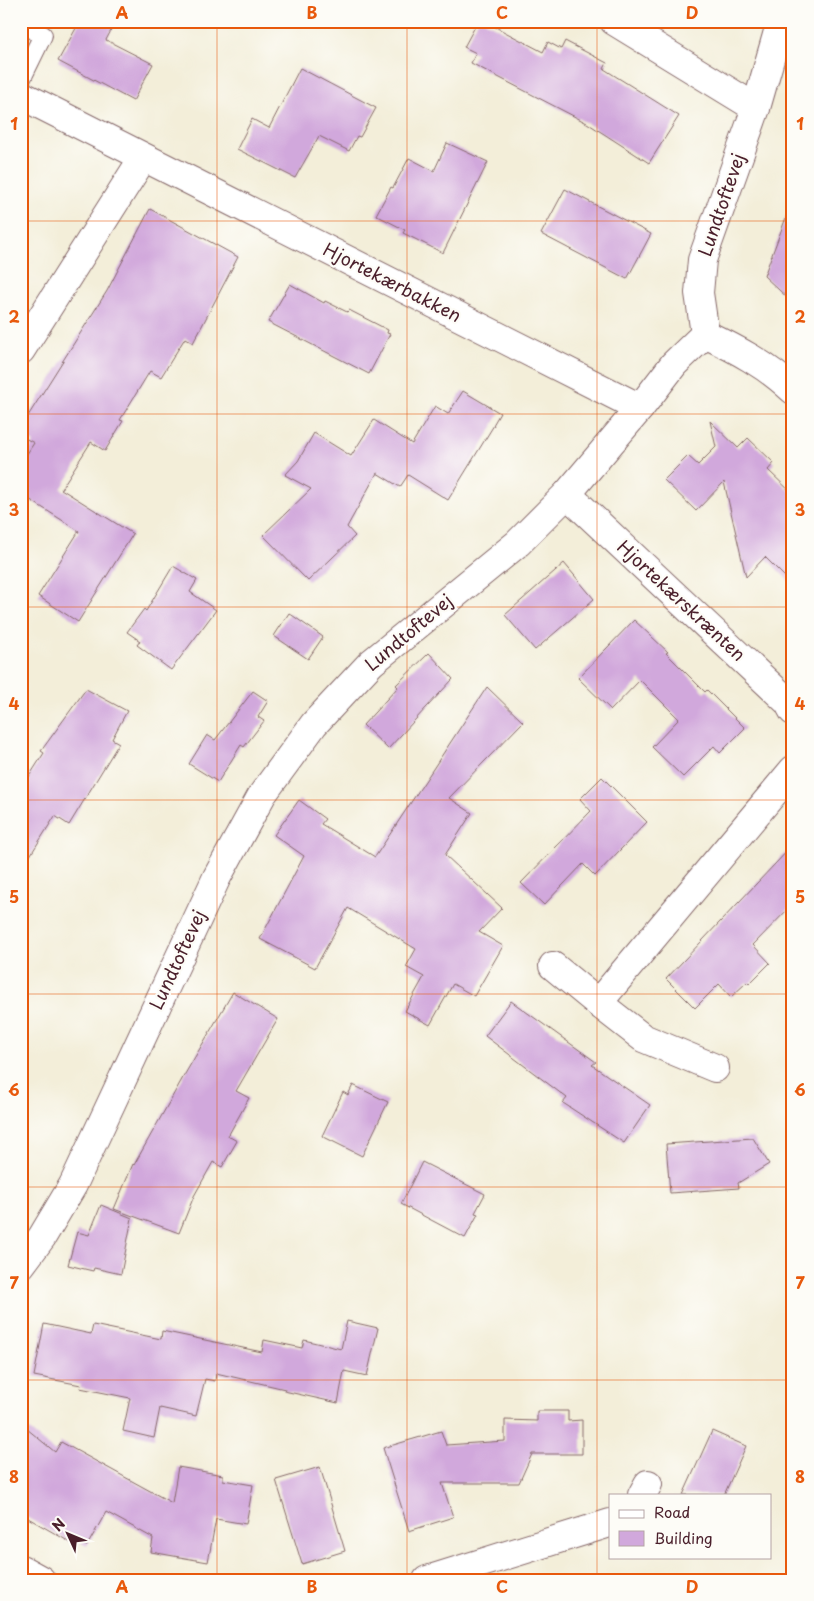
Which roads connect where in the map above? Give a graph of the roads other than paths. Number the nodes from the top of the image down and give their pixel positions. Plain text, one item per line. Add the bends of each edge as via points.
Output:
1 (614, 21) edge
2 (781, 21) edge
3 (21, 24) edge
4 (21, 80) edge
5 (21, 95) edge
6 (756, 108) junction
7 (143, 158) junction
8 (705, 334) junction
9 (21, 350) edge
10 (793, 390) edge
11 (640, 408) junction
12 (567, 494) junction
13 (793, 711) edge
14 (793, 770) edge
15 (552, 966) dead end
16 (598, 1003) junction
17 (715, 1068) dead end
18 (21, 1265) edge
19 (609, 1523) edge
20 (21, 1569) edge
21 (41, 1580) edge
22 (427, 1580) edge

1 - 6 street
2 - 6 street, Lundtoftevej
3 - 4 lane via 43,35
5 - 7 street, Hjortekærbakken
6 - 8 street, Lundtoftevej via 702,260 699,293
7 - 9 street
7 - 11 street, Hjortekærbakken
8 - 10 street via 746,354
8 - 11 street, Lundtoftevej via 674,364
11 - 12 street, Lundtoftevej
12 - 13 street, Hjortekærskrænten via 788,702
12 - 18 street, Lundtoftevej via 518,543 371,664 314,724 262,795 217,877 73,1185
14 - 16 street
15 - 16 street
16 - 17 street via 644,1038
19 - 22 street
20 - 21 street

